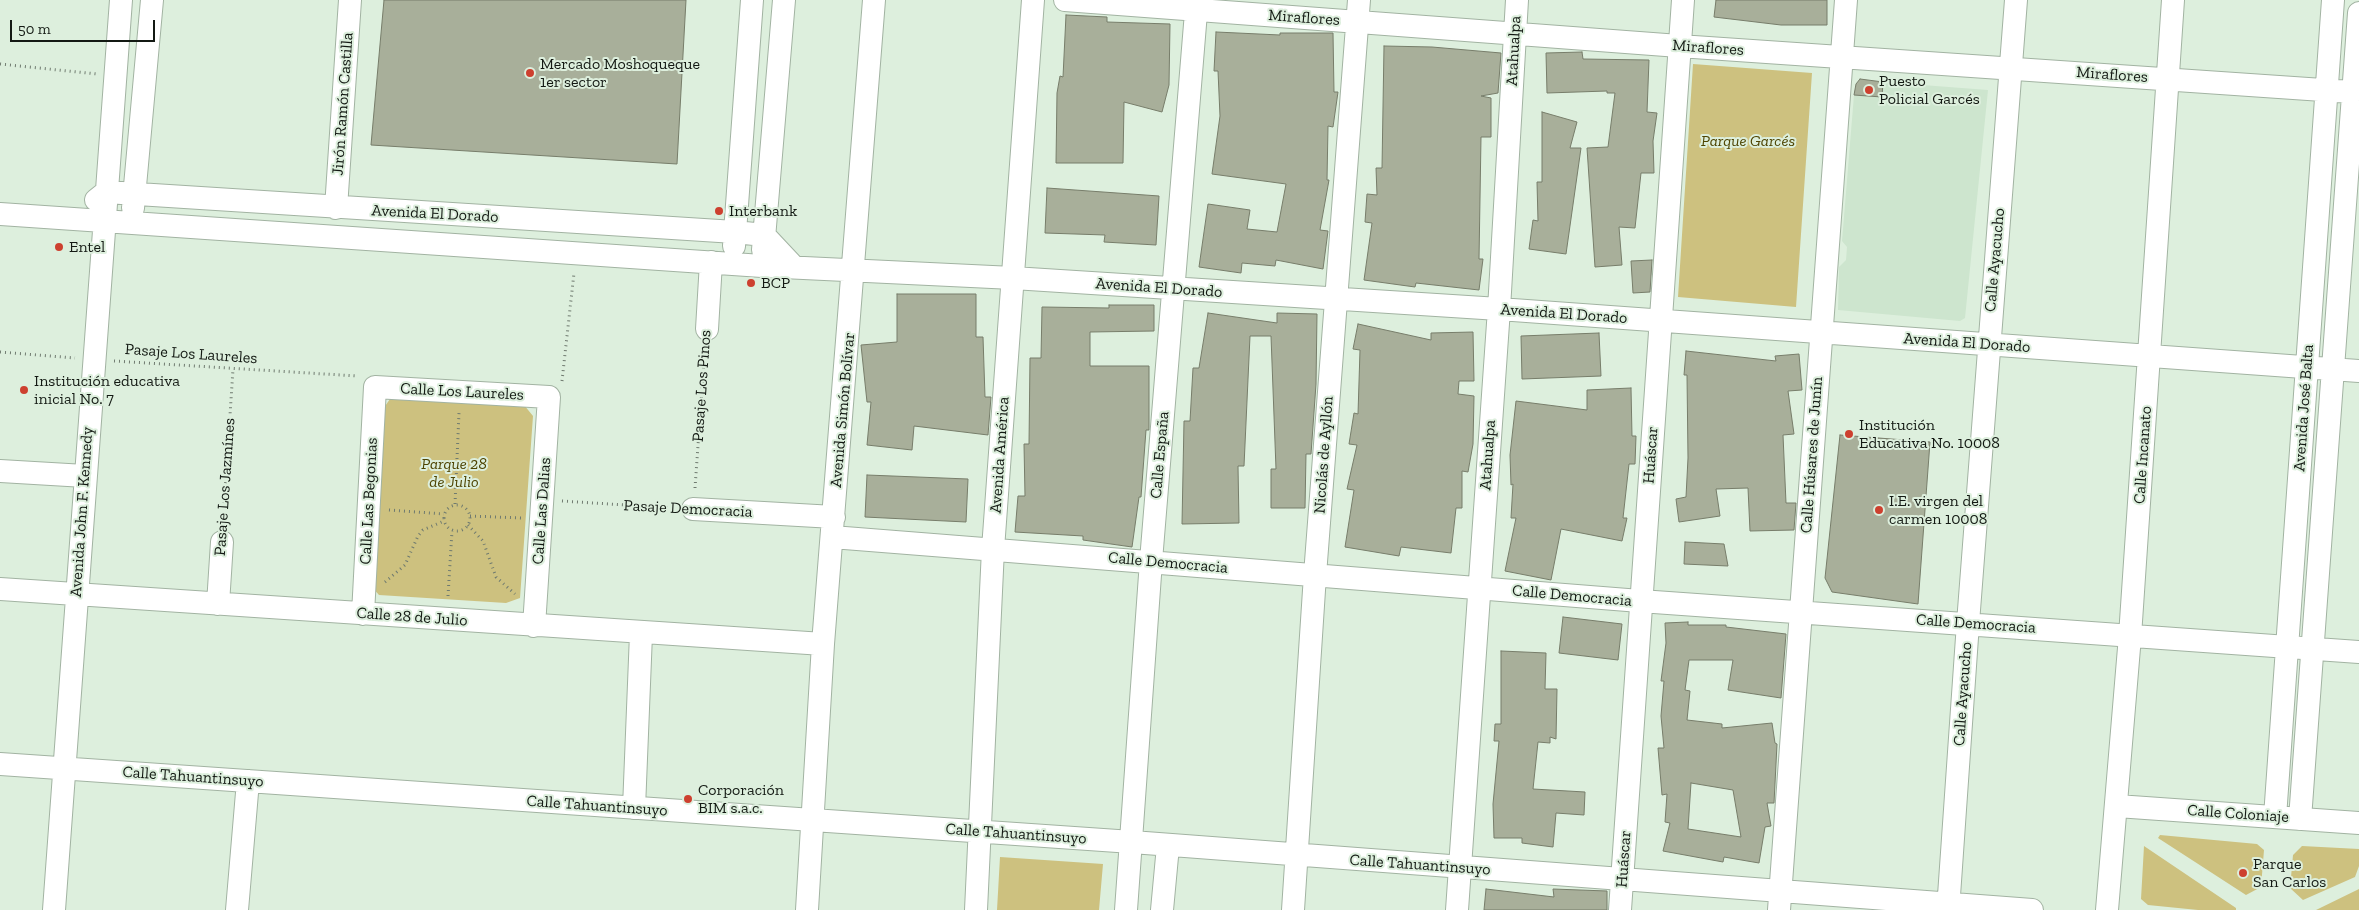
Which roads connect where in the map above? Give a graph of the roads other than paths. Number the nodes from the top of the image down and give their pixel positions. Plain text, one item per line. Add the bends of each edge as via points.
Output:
1 (121, 0) edge
2 (152, 0) edge
3 (350, 0) edge
4 (752, 0) edge
5 (784, 0) edge
6 (874, 0) edge
7 (1033, 0) edge
8 (1065, 0) edge
9 (1517, 0) edge
10 (1683, 0) edge
11 (1846, 0) edge
12 (2016, 0) edge
13 (2173, 0) edge
14 (2333, 0) edge
15 (1197, 5) edge
16 (1358, 11) edge
17 (2359, 13) edge
18 (1514, 33) junction
19 (1679, 46) junction
20 (1842, 58) junction
21 (2011, 68) junction
22 (2167, 79) junction
23 (2326, 90) junction
24 (2352, 92) junction
25 (106, 192) junction
26 (134, 194) junction
27 (336, 208) junction
28 (0, 214) edge
29 (71, 219) junction
30 (2351, 219) edge
31 (104, 222) junction
32 (132, 224) junction
33 (735, 232) junction
34 (764, 235) junction
35 (101, 255) junction
36 (722, 263) junction
37 (762, 266) junction
38 (794, 267) junction
39 (854, 270) junction
40 (1013, 278) junction
41 (1173, 289) junction
42 (1336, 300) junction
43 (1499, 309) junction
44 (1660, 320) junction
45 (707, 329) road end
46 (1821, 332) junction
47 (1988, 345) junction
48 (2150, 356) junction
49 (2307, 368) junction
50 (2333, 370) junction
51 (2359, 371) edge
52 (375, 388) joint
53 (549, 396) joint
54 (0, 471) edge
55 (85, 476) junction
56 (693, 509) road end
57 (833, 527) junction
58 (222, 542) road end
59 (994, 549) junction
60 (1151, 562) junction
61 (1315, 575) junction
62 (1478, 588) junction
63 (0, 589) edge
64 (76, 595) junction
65 (1640, 601) junction
66 (218, 604) junction
67 (1800, 612) junction
68 (363, 614) junction
69 (1968, 623) junction
70 (534, 626) junction
71 (641, 634) junction
72 (2130, 636) junction
73 (823, 644) junction
74 (2287, 648) junction
75 (2312, 649) junction
76 (2359, 652) edge
77 (0, 764) edge
78 (64, 768) junction
79 (248, 781) junction
80 (2117, 806) junction
81 (634, 808) junction
82 (2274, 817) junction
83 (2300, 819) junction
84 (814, 820) junction
85 (2359, 822) edge
86 (981, 832) junction
87 (1132, 842) junction
88 (1168, 846) junction
89 (1296, 855) junction
90 (1459, 868) junction
91 (1623, 880) junction
92 (1779, 901) edge
93 (1949, 907) edge
94 (54, 910) edge
95 (237, 910) edge
96 (807, 910) edge
97 (976, 910) edge
98 (1126, 910) edge
99 (1162, 910) edge
100 (1293, 910) edge
101 (1457, 910) edge
102 (1620, 910) edge
103 (2032, 910) edge
104 (2107, 910) edge

1 - 25 street, Avenida John F. Kennedy
2 - 26 street
3 - 27 street, Jirón Ramón Castilla
4 - 33 street
5 - 34 street
6 - 39 street, Avenida Simón Bolívar
7 - 40 street, Avenida América
8 - 15 street, Miraflores
9 - 18 street, Atahualpa
10 - 19 street, Huáscar
11 - 20 street, Calle Húsares de Junín
12 - 21 street, Calle Ayacucho
13 - 22 street, Calle Incanato
14 - 23 street, Avenida José Balta
15 - 16 street, Miraflores
15 - 41 street, Calle España
16 - 18 street, Miraflores
16 - 42 street, Nicolás de Ayllón
17 - 24 street, Avenida José Balta
18 - 19 street, Miraflores
18 - 43 street, Atahualpa
19 - 20 street, Miraflores
19 - 44 street, Huáscar
20 - 21 street, Miraflores
20 - 46 street, Calle Húsares de Junín
21 - 22 street, Miraflores
21 - 47 street, Calle Ayacucho
22 - 23 street, Miraflores
22 - 48 street, Calle Incanato
23 - 24 street, Miraflores
23 - 49 street, Avenida José Balta
24 - 30 street, Avenida José Balta
25 - 26 street, Avenida El Dorado
25 - 29 street
25 - 31 street, Avenida John F. Kennedy
26 - 27 street, Avenida El Dorado
26 - 32 street
27 - 33 street, Avenida El Dorado
28 - 29 street, Avenida El Dorado
29 - 31 street, Avenida El Dorado
30 - 50 street, Avenida José Balta
31 - 32 street, Avenida El Dorado
31 - 35 street, Avenida John F. Kennedy
32 - 35 street
32 - 36 street, Avenida El Dorado
33 - 34 street, Avenida El Dorado
33 - 36 street
34 - 37 street
34 - 38 street
35 - 55 street, Avenida John F. Kennedy
36 - 37 street, Avenida El Dorado
36 - 45 street, Pasaje Los Pinos
37 - 38 street, Avenida El Dorado
38 - 39 street, Avenida El Dorado
39 - 40 street, Avenida El Dorado
39 - 57 street, Avenida Simón Bolívar
40 - 41 street, Avenida El Dorado
40 - 59 street, Avenida América
41 - 42 street, Avenida El Dorado
41 - 60 street, Calle España
42 - 43 street, Avenida El Dorado
42 - 61 street, Nicolás de Ayllón
43 - 44 street, Avenida El Dorado
43 - 62 street, Atahualpa
44 - 46 street, Avenida El Dorado
44 - 65 street, Huáscar
46 - 47 street, Avenida El Dorado
46 - 67 street, Calle Húsares de Junín
47 - 48 street, Avenida El Dorado
47 - 69 street, Calle Ayacucho
48 - 49 street, Avenida El Dorado
48 - 72 street, Calle Incanato
49 - 50 street, Avenida El Dorado
49 - 74 street, Avenida José Balta
50 - 51 street, Avenida El Dorado
50 - 75 street, Avenida José Balta
52 - 53 street, Calle Los Laureles
52 - 68 street, Calle Las Begonias
53 - 70 street, Calle Las Dalias via 533,504
54 - 55 street
55 - 64 street, Avenida John F. Kennedy
56 - 57 street, Pasaje Democracia
57 - 59 street, Calle Democracia
57 - 73 street, Avenida Simón Bolívar
58 - 66 street, Pasaje Los Jazmínes
59 - 60 street, Calle Democracia
59 - 86 street, Avenida América
60 - 61 street, Calle Democracia
60 - 87 street, Calle España
61 - 62 street, Calle Democracia
61 - 89 street, Nicolás de Ayllón
62 - 65 street, Calle Democracia
62 - 90 street, Atahualpa
63 - 64 street, Calle 28 de Julio
64 - 66 street, Calle 28 de Julio
64 - 78 street, Avenida John F. Kennedy
65 - 67 street, Calle Democracia
65 - 91 street, Huáscar
66 - 68 street, Calle 28 de Julio
67 - 69 street, Calle Democracia
67 - 92 street, Calle Húsares de Junín
68 - 70 street, Calle 28 de Julio
69 - 72 street, Calle Democracia
69 - 93 street, Calle Ayacucho
70 - 71 street, Calle 28 de Julio
71 - 73 street, Calle 28 de Julio
71 - 81 street
72 - 74 street, Calle Democracia
72 - 80 street, Calle Incanato
73 - 84 street, Avenida Simón Bolívar
74 - 75 street, Calle Democracia
74 - 82 street, Avenida José Balta
75 - 76 street, Calle Democracia
75 - 83 street, Avenida José Balta
77 - 78 street, Calle Tahuantinsuyo
78 - 79 street, Calle Tahuantinsuyo
78 - 94 street, Avenida John F. Kennedy
79 - 81 street, Calle Tahuantinsuyo
79 - 95 street
80 - 82 street, Calle Coloniaje
80 - 104 street, Calle Incanato
81 - 84 street, Calle Tahuantinsuyo
82 - 83 street, Calle Coloniaje
83 - 85 street, Calle Coloniaje
84 - 86 street, Calle Tahuantinsuyo
84 - 96 street, Avenida Simón Bolívar
86 - 87 street, Calle Tahuantinsuyo
86 - 97 street, Avenida América
87 - 88 street, Calle Tahuantinsuyo
87 - 98 street, Calle España
88 - 89 street, Calle Tahuantinsuyo
88 - 99 street
89 - 90 street, Calle Tahuantinsuyo
89 - 100 street, Nicolás de Ayllón
90 - 91 street, Calle Tahuantinsuyo
90 - 101 street, Atahualpa
91 - 92 street, Calle Tahuantinsuyo
91 - 102 street, Huáscar
92 - 93 street, Calle Tahuantinsuyo
93 - 103 street, Calle Tahuantinsuyo

